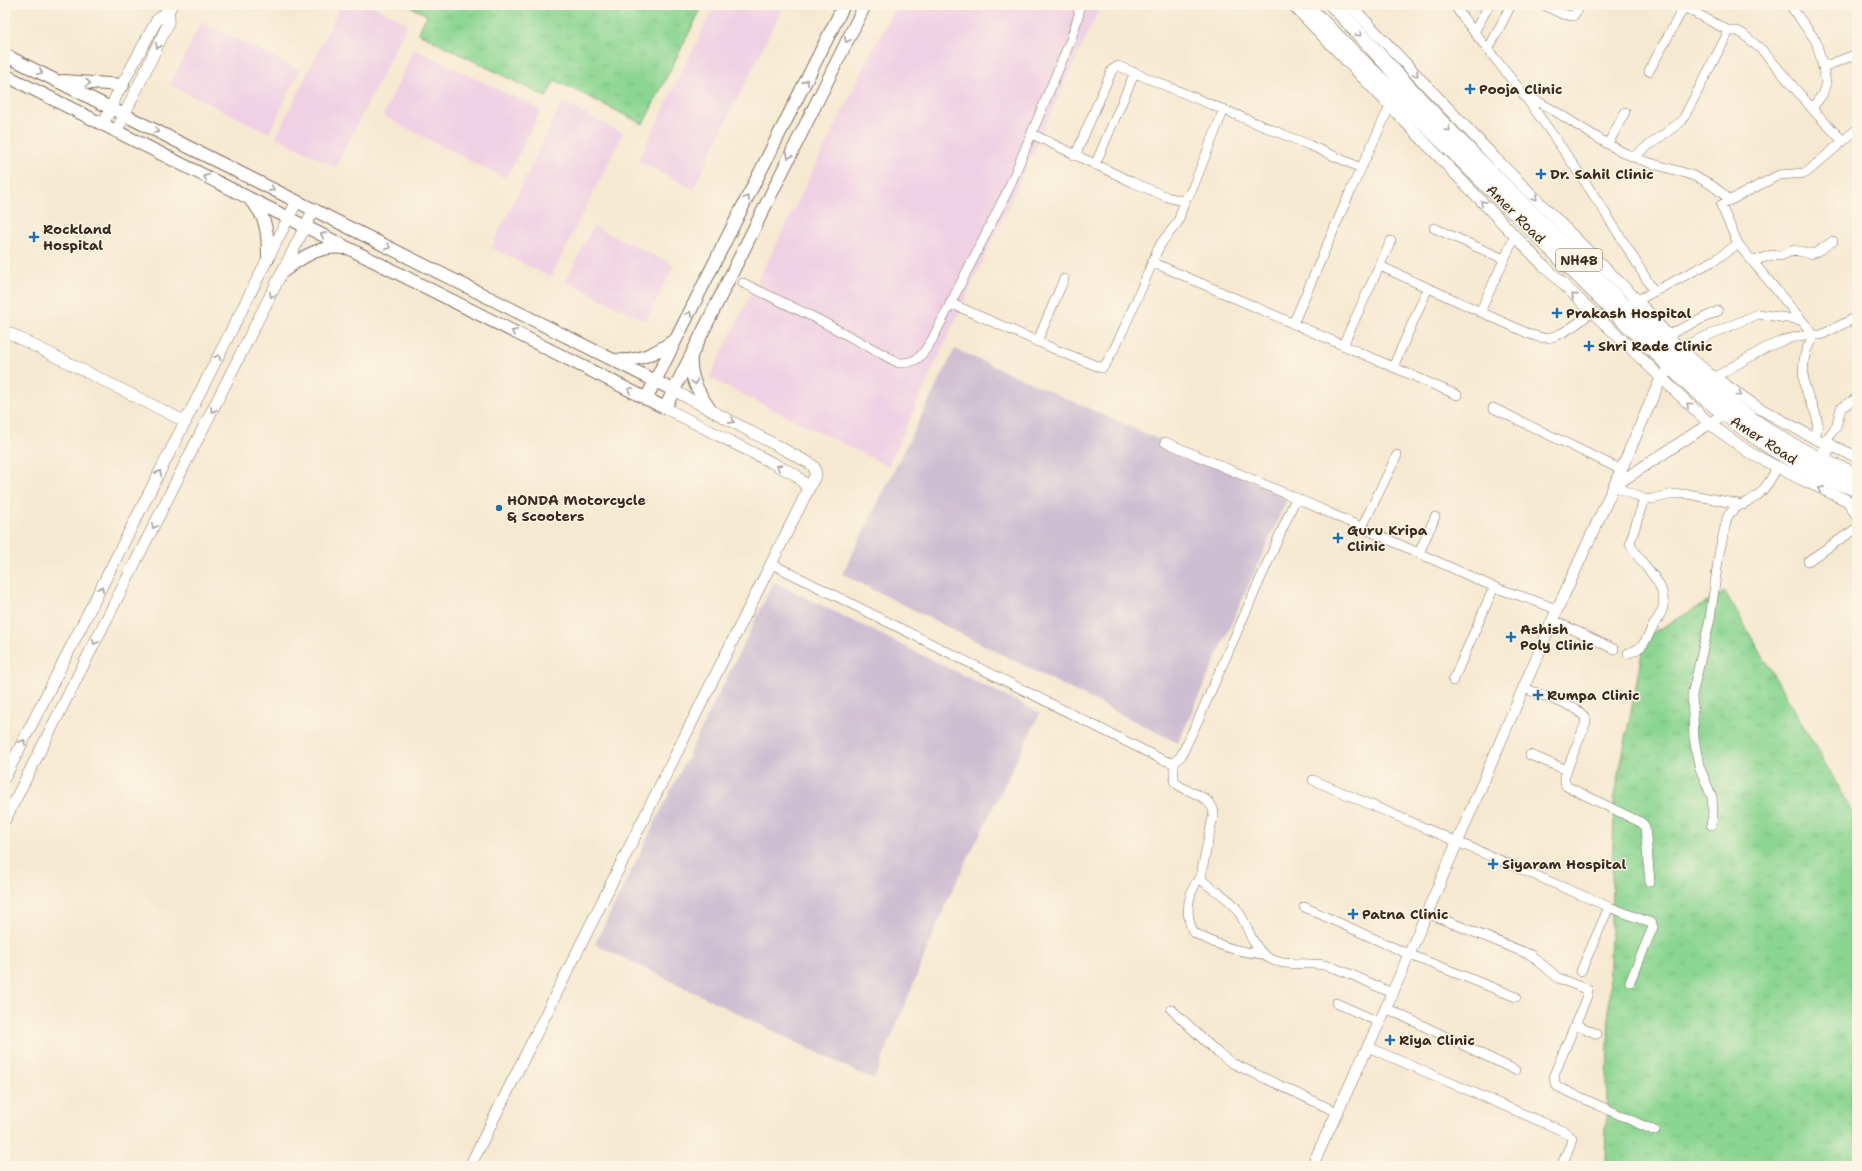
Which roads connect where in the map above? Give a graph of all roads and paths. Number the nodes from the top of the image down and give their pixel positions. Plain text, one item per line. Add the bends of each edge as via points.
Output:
1 (844, 5) edge
2 (865, 5) edge
3 (1078, 5) edge
4 (1333, 5) edge
5 (1350, 5) edge
6 (1454, 5) edge
7 (1489, 5) edge
8 (1512, 5) edge
9 (1544, 5) edge
10 (1581, 5) edge
11 (1790, 5) edge
12 (1302, 6) edge
13 (1684, 6) edge
14 (171, 7) edge
15 (1729, 31) junction
16 (1474, 32) junction
17 (1488, 50) junction
18 (1857, 54) edge
19 (5, 55) edge
20 (1398, 66) junction
21 (1823, 67) junction
22 (1649, 71) dead end
23 (1135, 72) junction
24 (5, 75) edge
25 (54, 80) junction
26 (123, 85) junction
27 (1523, 94) junction
28 (1390, 106) junction
29 (110, 108) junction
30 (1812, 108) junction
31 (1224, 109) junction
32 (1625, 112) dead end
33 (124, 114) junction
34 (103, 125) junction
35 (1857, 129) edge
36 (116, 132) junction
37 (1032, 134) junction
38 (1843, 141) junction
39 (1608, 144) junction
40 (1075, 156) junction
41 (1632, 157) junction
42 (1095, 165) junction
43 (1361, 168) junction
44 (245, 197) junction
45 (1185, 200) junction
46 (1730, 200) junction
47 (298, 201) junction
48 (314, 209) junction
49 (289, 218) junction
50 (306, 227) junction
51 (1434, 228) dead end
52 (1515, 236) junction
53 (1391, 241) dead end
54 (1833, 241) dead end
55 (1738, 244) junction
56 (349, 249) junction
57 (268, 259) junction
58 (1504, 259) junction
59 (1751, 260) junction
60 (1152, 262) junction
61 (1380, 266) junction
62 (284, 271) junction
63 (709, 274) junction
64 (1064, 279) dead end
65 (726, 282) junction
66 (742, 283) dead end
67 (1428, 288) junction
68 (1653, 290) junction
69 (950, 303) junction
70 (1631, 303) junction
71 (1718, 311) dead end
72 (1480, 312) junction
73 (1591, 312) junction
74 (1857, 317) edge
75 (1801, 320) junction
76 (1293, 324) junction
77 (5, 331) edge
78 (1668, 335) junction
79 (1813, 336) junction
80 (675, 340) junction
81 (1037, 342) junction
82 (1343, 345) junction
83 (1679, 348) junction
84 (692, 352) junction
85 (611, 359) junction
86 (1393, 367) junction
87 (1672, 368) junction
88 (1661, 378) junction
89 (1715, 378) junction
90 (655, 381) junction
91 (673, 390) junction
92 (1458, 395) dead end
93 (1857, 398) edge
94 (646, 399) junction
95 (665, 408) junction
96 (709, 408) junction
97 (1493, 408) dead end
98 (1724, 414) junction
99 (186, 422) junction
100 (1711, 425) junction
101 (1165, 442) dead end
102 (1822, 442) junction
103 (1397, 455) dead end
104 (1857, 457) edge
105 (1821, 461) junction
106 (1777, 467) junction
107 (1622, 470) junction
108 (1857, 475) edge
109 (1614, 486) junction
110 (1857, 489) edge
111 (808, 491) junction
112 (1296, 498) junction
113 (1644, 499) junction
114 (1852, 503) edge
115 (1743, 505) junction
116 (1435, 516) dead end
117 (1857, 517) edge
118 (1362, 527) junction
119 (1857, 528) edge
120 (1419, 553) junction
121 (1808, 561) dead end
122 (772, 564) junction
123 (1494, 587) junction
124 (1555, 615) junction
125 (1614, 649) dead end
126 (1628, 653) dead end
127 (1453, 680) dead end
128 (1524, 688) junction
129 (1530, 755) dead end
130 (1174, 763) junction
131 (1567, 770) junction
132 (5, 777) edge
133 (1313, 780) dead end
134 (5, 820) edge
135 (1711, 825) dead end
136 (1457, 843) junction
137 (1201, 875) junction
138 (1650, 882) dead end
139 (1304, 907) dead end
140 (1609, 907) junction
141 (1426, 913) junction
142 (1263, 954) junction
143 (1408, 954) junction
144 (1581, 971) dead end
145 (1630, 982) dead end
146 (1392, 993) junction
147 (1516, 997) dead end
148 (1336, 1003) dead end
149 (1386, 1008) junction
150 (1171, 1009) dead end
151 (1379, 1022) junction
152 (1576, 1024) junction
153 (1597, 1034) dead end
154 (1368, 1046) junction
155 (1515, 1070) dead end
156 (1337, 1112) junction
157 (1655, 1130) dead end
158 (470, 1166) edge
159 (1312, 1166) edge
160 (1561, 1166) edge

63 -> 1 main road
2 -> 65 main road
3 - 37 street via 1079,14 1071,39
4 -> 20 highway, Amer Road / NH48
5 - 20 street
6 - 16 street
7 - 16 street
8 - 17 street
9 - 10 street via 1562,14 1573,16
11 - 21 street via 1816,41
12 - 28 street
12 - 87 highway, Amer Road / NH48
13 - 15 street
13 - 22 street
14 - 26 street via 157,20
14 -> 33 street via 168,24
15 - 30 street via 1743,34 1763,51
15 - 41 street via 1682,121
16 - 17 street
17 - 27 street
18 - 21 street
19 -> 25 main road
20 -> 70 highway, Amer Road / NH48 via 1440,120
21 - 30 street via 1826,84 1822,95
23 - 31 street
23 - 40 street via 1118,66 1112,70
23 - 42 street
24 - 34 main road
25 -> 26 main road
25 - 29 main road
26 - 29 street
27 - 39 street via 1551,107
27 - 68 street via 1592,192
28 - 43 street
52 -> 28 street
29 - 33 main road
29 - 34 street
30 - 38 street
31 - 43 street
31 - 45 street via 1193,187
32 - 39 street
33 - 36 street
33 -> 47 main road
34 - 36 main road
35 - 38 street
44 -> 36 main road
37 - 40 street
37 - 69 street via 1004,197
38 - 46 street via 1806,173 1779,176
39 - 41 street
40 - 42 street
41 - 46 street via 1701,179
42 - 45 street via 1171,199
43 - 76 street
44 - 49 main road
44 - 57 main road via 256,206 262,216 268,238
45 - 60 street via 1178,222 1162,242
46 - 55 street via 1721,207
47 - 48 main road
47 - 49 street
48 - 50 street
48 -> 85 main road
49 - 50 main road
49 - 57 street
56 -> 50 main road
50 - 62 street
51 - 58 street
52 - 58 street
73 -> 52 street
53 - 61 street
54 - 59 street via 1811,254 1794,250 1781,256 1772,255
55 - 59 street
55 - 68 street via 1715,260
56 - 62 main road via 334,247 317,250 300,258
94 -> 56 main road
99 -> 57 street
58 - 72 street
59 - 75 street
60 - 76 street
60 - 81 street via 1104,367 1092,365
61 - 67 street
61 - 82 street
62 -> 134 street
63 - 65 main road
80 -> 63 main road
64 - 81 street
65 - 84 main road
66 - 69 street via 899,362 911,363 923,354
67 - 72 street
67 - 86 street
68 - 70 street
69 - 81 street
70 - 78 street
70 - 105 highway, Amer Road / NH48 via 1688,369 1734,408 1766,431
71 - 78 street
72 - 73 street via 1527,333 1548,338 1575,326
73 - 88 street
74 - 79 street via 1821,335
75 - 79 street
75 - 83 street via 1758,314
76 - 82 street
77 - 99 street
78 - 83 street
79 - 89 street via 1804,335 1784,340
79 - 102 street via 1805,356 1803,372
80 - 85 main road via 644,357 626,361
80 - 90 main road
82 - 86 street
83 - 89 street
84 - 91 main road
84 -> 96 main road via 690,366 694,383
85 - 90 main road
86 - 92 street
87 - 88 street
87 - 98 highway, Amer Road / NH48
100 -> 88 street
88 - 107 street
89 -> 102 street via 1757,407
90 - 91 main road
90 - 94 main road
91 - 95 main road
91 - 96 street
93 - 102 street via 1841,408 1836,427
94 - 95 main road
111 -> 95 street via 796,475
96 -> 111 street via 811,464 816,474
97 - 107 street
98 - 100 street
98 - 110 highway, Amer Road / NH48 via 1757,439 1817,473
132 -> 99 street
100 - 106 street via 1750,453
100 - 109 street
101 - 112 street
102 - 104 street
102 - 105 highway
103 - 118 street
105 - 108 highway, Amer Road / NH48
114 -> 106 street
106 - 115 street via 1764,489
107 - 109 street
109 - 113 street
109 - 124 street
111 - 122 street
112 - 118 street
112 - 130 street via 1200,718 1181,756
113 - 115 street via 1688,494
113 - 126 street via 1630,543 1634,553 1660,584 1663,608 1646,640 1638,650
114 - 117 street
115 - 135 street via 1729,513 1727,518 1710,619 1692,695 1694,738 1699,766 1712,797
116 - 120 street
118 - 120 street
119 - 121 street
120 - 123 street
122 - 130 street via 1163,760
122 - 158 street
123 - 124 street via 1539,601
123 - 127 street
124 - 125 street
124 - 128 street
128 - 131 street via 1575,708 1585,717 1586,722
128 - 136 street
129 - 131 street
130 - 137 street via 1176,784 1208,800 1214,812
131 - 138 street via 1564,777 1566,786 1642,823 1645,827
133 - 136 street
136 - 140 street
136 - 141 street
137 - 142 street via 1206,884 1237,908 1255,944
137 - 142 street via 1192,887 1188,901 1188,921 1193,932 1225,948
139 - 143 street
140 - 144 street
140 - 145 street via 1653,925
141 - 143 street
141 - 152 street via 1532,955 1558,978 1588,990
142 - 146 street via 1277,962 1327,966
143 - 146 street
143 - 147 street
146 - 149 street
148 - 151 street
149 - 151 street
149 - 155 street
150 - 156 street via 1232,1063
151 - 154 street
152 - 153 street
152 - 157 street via 1554,1075 1558,1088
154 - 156 street
154 - 160 street via 1565,1132 1572,1138
156 - 159 street

